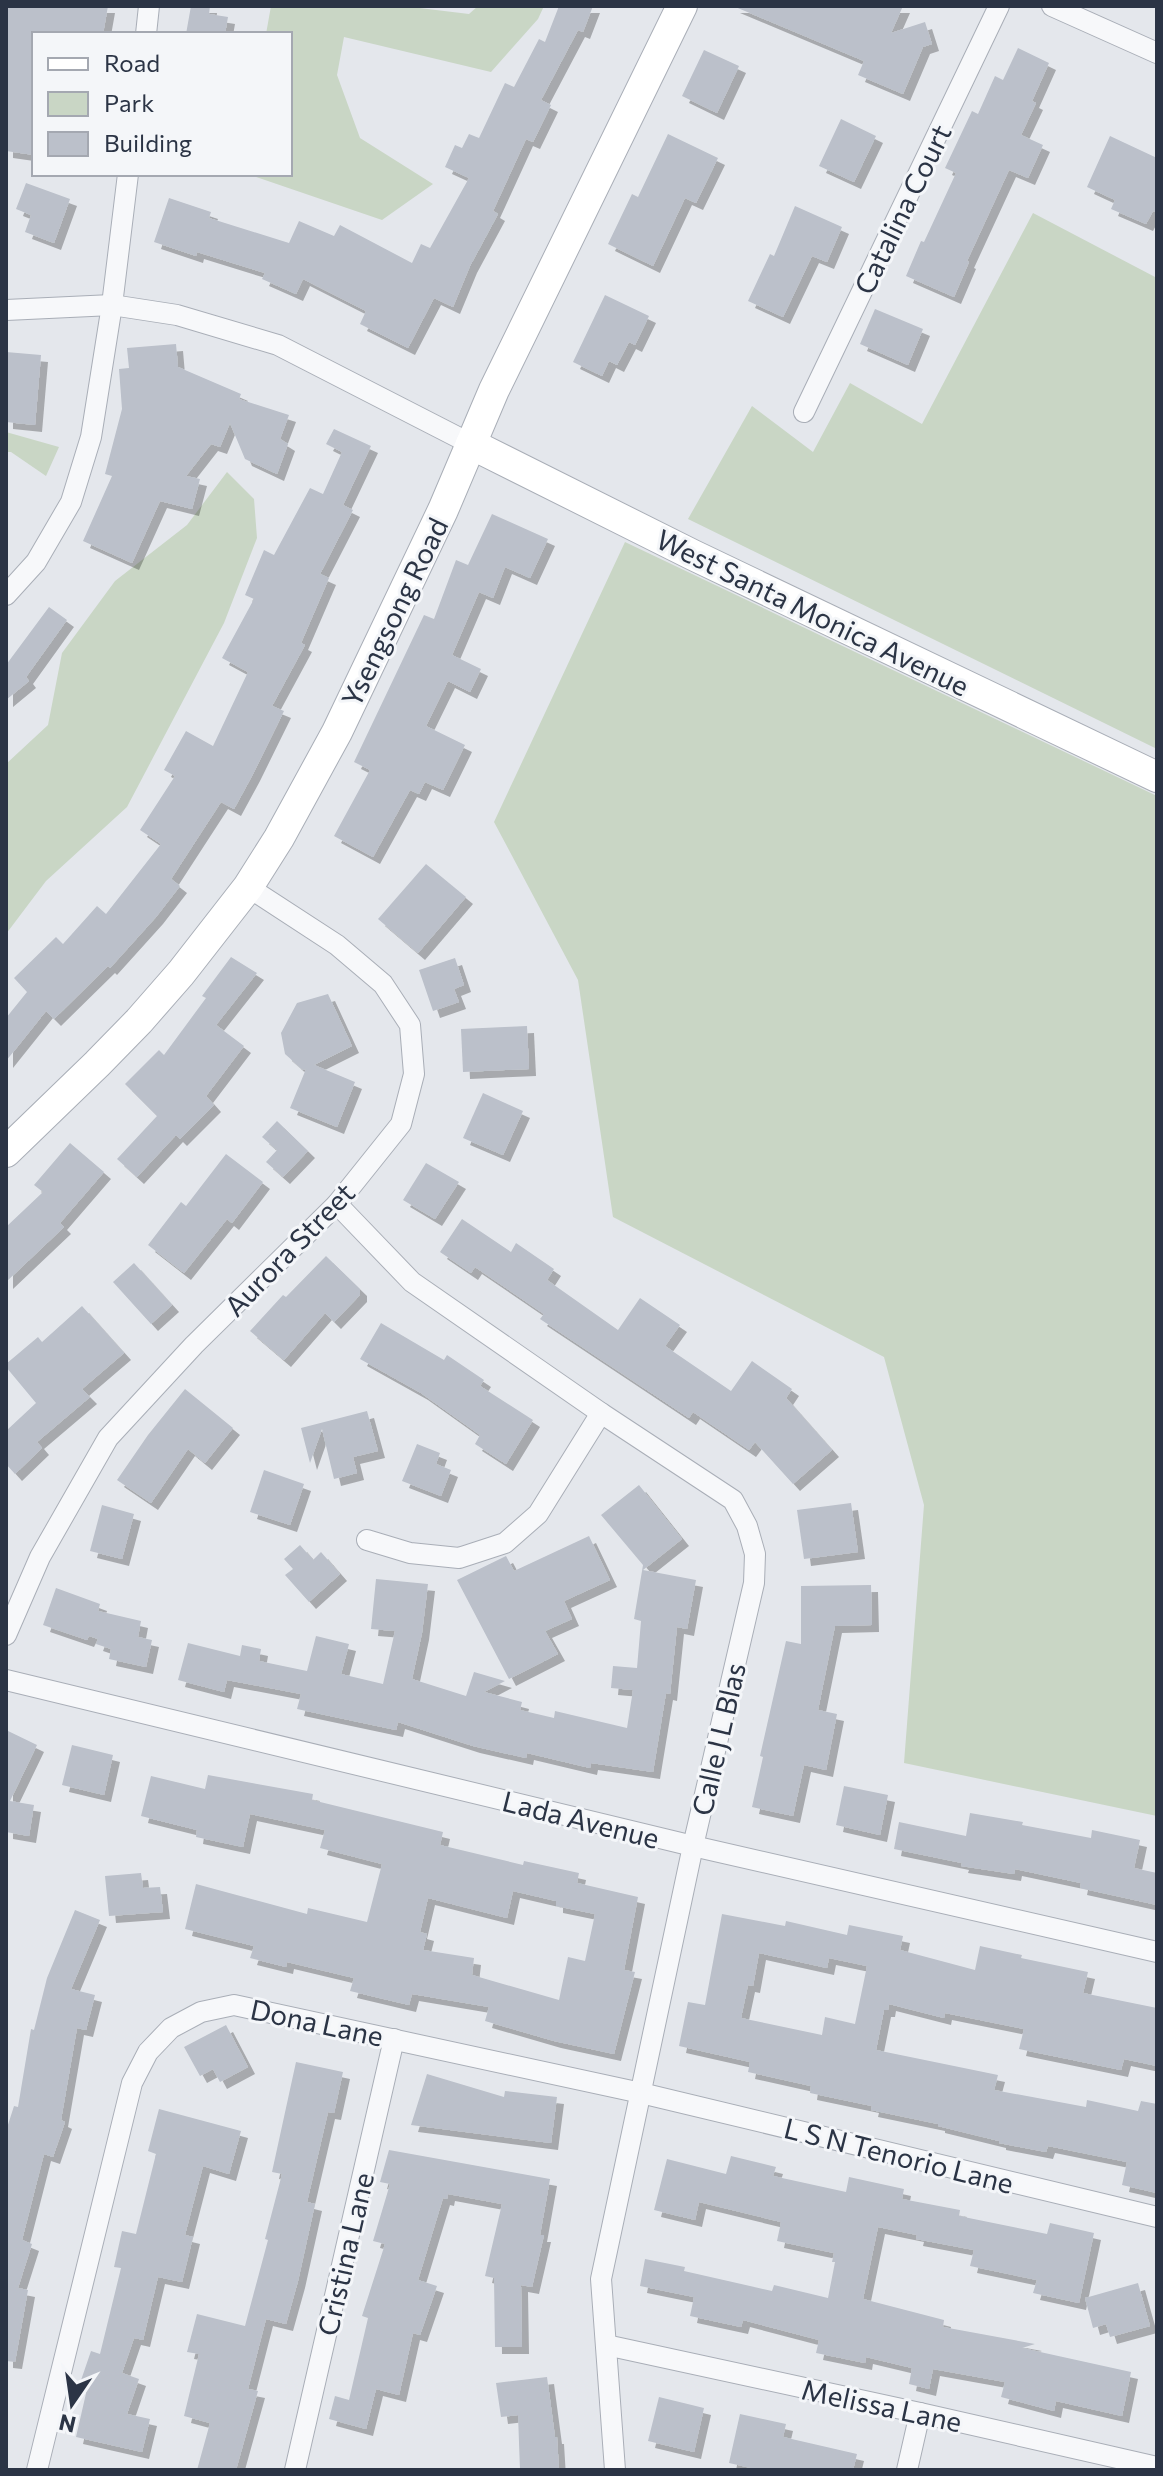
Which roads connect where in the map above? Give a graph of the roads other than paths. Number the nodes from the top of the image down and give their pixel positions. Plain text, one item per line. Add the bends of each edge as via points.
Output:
1 (149, 6) edge
2 (682, 6) edge
3 (999, 6) edge
4 (1052, 6) edge
5 (146, 32) edge
6 (1157, 53) edge
7 (128, 176) edge
8 (112, 305) junction
9 (6, 310) edge
10 (804, 412) dead end
11 (471, 444) junction
12 (6, 595) edge
13 (1157, 777) edge
14 (248, 887) junction
15 (6, 1152) edge
16 (337, 1204) junction
17 (601, 1413) junction
18 (367, 1540) dead end
19 (6, 1635) edge
20 (6, 1680) edge
21 (693, 1846) junction
22 (1157, 1952) edge
23 (394, 2039) junction
24 (641, 2093) junction
25 (1157, 2217) edge
26 (606, 2345) junction
27 (920, 2413) junction
28 (1157, 2467) edge
29 (37, 2470) edge
30 (295, 2470) edge
31 (615, 2470) edge
32 (907, 2470) edge

1 - 5 street
2 - 11 main road, Ysengsong Road
3 - 10 street, Catalina Court
4 - 6 street
7 - 8 street
8 - 9 street
8 - 11 street via 177,315 278,345
8 - 12 street via 91,437 71,502 36,562
11 - 13 main road, West Santa Monica Avenue
11 - 14 main road, Ysengsong Road via 337,732
14 - 15 main road, Ysengsong Road via 139,1021
14 - 16 street, Aurora Street via 337,945 383,984 410,1025 414,1074 401,1124
16 - 17 street, Calle J L Blas via 412,1282
16 - 19 street, Aurora Street via 108,1438 40,1557
17 - 18 street via 538,1514 505,1543 459,1558 410,1553
17 - 21 street, Calle J L Blas via 733,1500 755,1554 754,1583
20 - 21 street, Lada Avenue
21 - 22 street, Lada Avenue
21 - 24 street, Calle J L Blas
23 - 24 street, Dona Lane
23 - 29 street, Dona Lane via 234,2005 191,2017 171,2028 148,2052 132,2083
23 - 30 street, Cristina Lane
24 - 25 street, L S N Tenorio Lane
24 - 26 street, Calle J L Blas via 601,2279
26 - 27 street, Melissa Lane
26 - 31 street, Calle J L Blas
27 - 28 street, Melissa Lane
27 - 32 street

